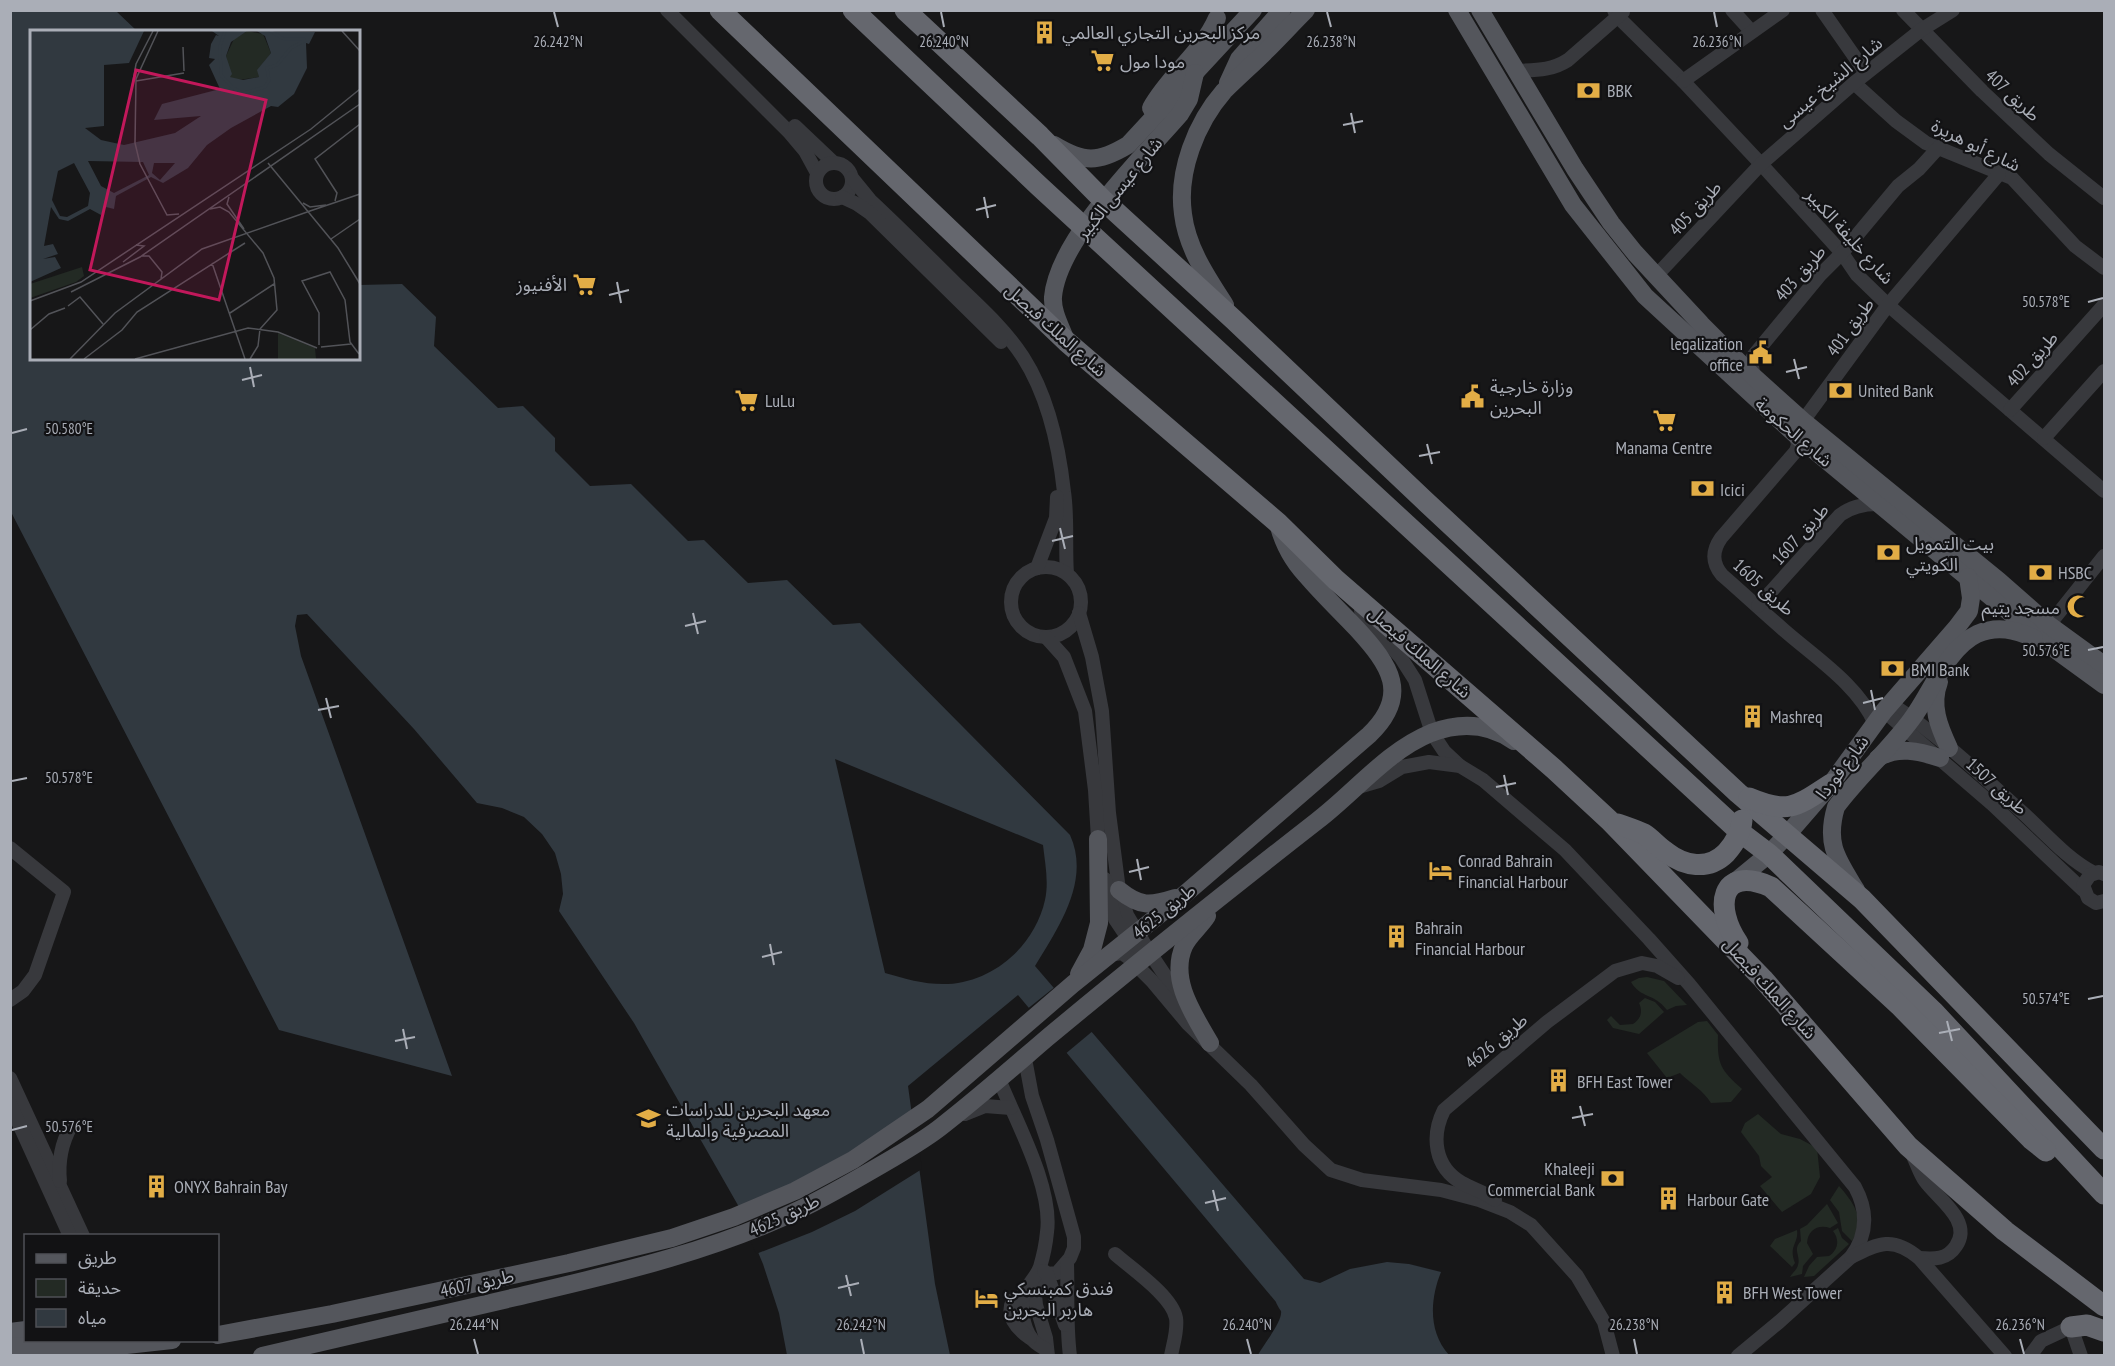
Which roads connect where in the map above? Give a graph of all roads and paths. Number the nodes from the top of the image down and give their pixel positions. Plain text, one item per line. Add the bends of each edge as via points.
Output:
1 (667, 10) edge
2 (677, 10) edge
3 (853, 10) edge
4 (905, 10) edge
5 (1455, 10) edge
6 (1480, 10) edge
7 (1732, 10) edge
8 (1783, 10) edge
9 (1822, 10) edge
10 (1903, 10) edge
11 (1953, 10) edge
12 (1251, 12) edge
13 (1618, 12) edge
14 (720, 13) edge
15 (1289, 13) edge
16 (1217, 18) dead end
17 (1921, 30) junction
18 (1751, 31) junction
19 (1273, 33) junction
20 (1515, 71) junction
21 (1195, 73) junction
22 (1866, 73) junction
23 (1683, 81) junction
24 (1854, 83) junction
25 (1139, 134) junction
26 (1040, 136) junction
27 (1939, 147) junction
28 (833, 162) junction
29 (1761, 164) junction
30 (817, 173) junction
31 (1999, 174) junction
32 (852, 178) junction
33 (842, 197) junction
34 (2104, 198) edge
35 (1104, 201) junction
36 (1083, 227) junction
37 (1842, 253) junction
38 (2104, 268) edge
39 (1656, 276) junction
40 (1888, 305) junction
41 (2104, 306) edge
42 (1233, 319) junction
43 (1066, 342) junction
44 (2104, 371) edge
45 (1754, 376) junction
46 (2010, 410) junction
47 (1799, 428) junction
48 (2044, 438) junction
49 (2104, 492) edge
50 (1878, 504) junction
51 (1278, 523) junction
52 (2104, 556) edge
53 (1036, 568) junction
54 (1067, 574) junction
55 (1968, 577) junction
56 (1336, 580) junction
57 (1758, 606) junction
58 (1079, 612) junction
59 (2049, 625) junction
60 (1047, 637) junction
61 (2049, 645) junction
62 (1946, 664) junction
63 (2104, 665) edge
64 (2104, 685) edge
65 (1883, 713) junction
66 (1909, 723) junction
67 (1432, 733) junction
68 (1944, 753) junction
69 (1877, 759) junction
70 (1460, 766) junction
71 (1554, 769) junction
72 (1355, 788) junction
73 (1838, 790) junction
74 (1738, 793) junction
75 (1609, 820) junction
76 (1740, 832) junction
77 (1786, 836) junction
78 (1098, 839) junction
79 (10, 848) edge
80 (1769, 854) junction
81 (2099, 873) edge
82 (1730, 886) junction
83 (61, 890) junction
84 (1119, 890) junction
85 (2084, 890) junction
86 (1223, 893) junction
87 (1185, 894) junction
88 (1862, 899) junction
89 (2104, 901) edge
90 (1133, 937) junction
91 (1108, 955) junction
92 (1142, 959) junction
93 (1763, 979) junction
94 (1689, 984) junction
95 (1069, 988) junction
96 (10, 993) edge
97 (10, 1000) edge
98 (1042, 1042) junction
99 (1210, 1043) junction
100 (1026, 1064) junction
101 (10, 1078) edge
102 (1001, 1084) junction
103 (10, 1104) edge
104 (1011, 1108) junction
105 (964, 1115) junction
106 (71, 1126) dead end
107 (921, 1141) junction
108 (1908, 1146) junction
109 (2104, 1149) edge
110 (62, 1189) junction
111 (2104, 1194) edge
112 (2104, 1199) edge
113 (1503, 1208) junction
114 (734, 1217) joint
115 (1072, 1227) junction
116 (1047, 1233) junction
117 (69, 1234) edge
118 (82, 1234) edge
119 (742, 1234) joint
120 (1115, 1254) dead end
121 (1851, 1257) junction
122 (1919, 1258) junction
123 (1066, 1264) junction
124 (1043, 1271) junction
125 (2104, 1306) edge
126 (1066, 1327) junction
127 (2071, 1327) junction
128 (2104, 1331) edge
129 (219, 1333) edge
130 (163, 1342) edge
131 (10, 1346) edge
132 (101, 1349) edge
133 (1047, 1353) edge
134 (262, 1356) edge
135 (1070, 1356) edge
136 (1171, 1356) edge
137 (1613, 1356) edge
138 (1738, 1356) edge
139 (2005, 1356) edge
140 (2030, 1356) edge
141 (2081, 1356) edge

1 - 30 street via 789,132
2 - 28 street
3 - 36 highway
4 - 26 highway
5 - 47 main road, شارع الحكومة via 1573,205 1617,262 1645,296
6 - 20 main road, شارع الحكومة
7 - 18 street
8 - 18 street
9 - 22 street
10 - 17 street, طريق 407
11 - 17 street, شارع الشيخ عيسى
12 - 19 main road
12 - 21 main road, شارع عيسى الكبير
13 - 20 street via 1558,66
13 - 23 street, شارع خليفة الكبير
14 - 43 highway, شارع الملك فيصل
15 - 19 main road, شارع عيسى الكبير
16 - 25 main road via 1206,39 1161,91
17 - 22 street, شارع الشيخ عيسى
17 - 34 street, طريق 407 via 2049,154
18 - 23 street
19 - 42 main road, شارع عيسى الكبير via 1223,92 1199,128 1185,170 1183,214 1194,252
20 - 39 main road, شارع الحكومة via 1611,223
21 - 25 main road, شارع عيسى الكبير
21 - 35 main road, شارع عيسى الكبير via 1189,99 1180,114
22 - 24 street, شارع الشيخ عيسى
23 - 29 street, شارع خليفة الكبير
24 - 27 street, شارع أبو هريرة via 1896,121 1926,143
24 - 29 street, شارع الشيخ عيسى
25 - 26 main road, شارع عيسى الكبير via 1114,153 1097,159 1071,155
26 - 35 highway
27 - 31 street, شارع أبو هريرة
27 - 37 street, طريق 403 via 1898,186
28 - 30 street
28 - 32 street via 844,165
29 - 37 street, شارع خليفة الكبير
29 - 39 street, طريق 405
30 - 33 street via 816,184 821,194 831,199
31 - 38 street, شارع أبو هريرة via 2012,178 2075,246
31 - 40 street, طريق 401
32 - 33 street via 850,190
32 - 54 street via 993,320 1031,372 1044,401 1062,477
33 - 53 street via 870,213 987,327 1027,382 1043,425 1056,494 1056,519
35 - 36 main road, شارع عيسى الكبير
35 - 42 highway
36 - 43 main road, شارع عيسى الكبير via 1066,258 1053,297
36 - 76 highway
37 - 40 street, شارع خليفة الكبير via 1857,275
37 - 45 street, طريق 403 via 1754,355
39 - 45 main road, شارع الحكومة
40 - 46 street, شارع خليفة الكبير
40 - 47 street, طريق 401
41 - 46 street, طريق 402
42 - 74 highway
43 - 51 highway, شارع الملك فيصل
44 - 48 street
45 - 47 main road, شارع الحكومة
46 - 48 street, شارع خليفة الكبير
47 - 50 main road, شارع الحكومة
47 - 57 street, طريق 1605 via 1793,455 1714,549 1716,568
47 - 59 main road, شارع الحكومة via 1999,581
48 - 49 street, شارع خليفة الكبير
50 - 55 main road, شارع الحكومة
50 - 57 street, طريق 1607 via 1858,506 1840,515
51 - 56 highway, شارع الملك فيصل
51 - 87 main road, طريق 4625 via 1283,541 1299,567 1387,665 1392,701 1379,726
52 - 59 street
53 - 54 street via 1053,567
53 - 60 street via 1017,581 1011,606 1023,628
54 - 58 street via 1078,587
55 - 61 main road, شارع الحكومة
55 - 65 main road, شارع فوردا via 1969,611
56 - 67 street, طريق 4626 via 1416,680
56 - 71 highway, شارع الملك فيصل
57 - 65 street, طريق 1605 via 1825,664 1869,709
58 - 60 street via 1063,632
58 - 84 street via 1102,711
59 - 63 main road, شارع الحكومة
60 - 78 street via 1064,657 1085,711
61 - 62 main road, شارع فوردا via 2013,629 1996,629 1966,641
61 - 64 main road, شارع الحكومة
62 - 66 main road, شارع فوردا
62 - 68 main road via 1936,688 1935,706
65 - 66 street, طريق 1507
65 - 73 main road, شارع فوردا
66 - 68 street, طريق 1507
66 - 69 main road, شارع فوردا
67 - 70 street, طريق 4626
67 - 71 main road, طريق 4625 via 1454,727 1484,726 1503,734
67 - 72 main road, طريق 4625 via 1400,750
68 - 69 main road via 1897,751
68 - 81 street, طريق 1507 via 2024,814 2064,853
68 - 85 street, طريق 1507
69 - 73 main road, شارع فوردا
70 - 72 street, طريق 4626 via 1442,762 1414,764
70 - 94 street, طريق 4626 via 1483,780 1565,850
71 - 75 highway, شارع الملك فيصل
72 - 86 main road, طريق 4625
73 - 74 highway via 1788,807 1768,806
73 - 77 main road, شارع فوردا
73 - 88 main road via 1832,844
74 - 76 highway via 1742,812
74 - 77 highway
75 - 76 highway via 1645,834 1685,864 1710,863 1732,846
75 - 93 highway, شارع الملك فيصل
76 - 80 highway
77 - 80 main road, شارع فوردا
77 - 88 highway
78 - 90 street via 1111,908
78 - 95 main road via 1099,923 1092,950
79 - 83 street
80 - 82 main road, شارع فوردا
80 - 111 highway via 1933,1011
81 - 85 street via 2087,878
82 - 93 highway via 1723,908 1726,922
82 - 112 highway via 1746,880 1771,887 1899,1005 2031,1139
83 - 96 street via 27,971
83 - 97 street via 35,975
84 - 87 main road via 1136,902 1152,905
84 - 90 street
85 - 89 street, طريق 1507 via 2092,901
86 - 92 main road, طريق 4625
86 - 99 main road via 1184,946 1180,961 1182,988
87 - 90 main road, طريق 4625
88 - 109 highway
90 - 91 main road, طريق 4625
90 - 92 street, طريق 4626
91 - 92 street, طريق 4626 via 1122,953
91 - 95 main road, طريق 4625
92 - 98 main road, طريق 4625
92 - 99 street, طريق 4626
92 - 99 street, طريق 4626 via 1152,981 1188,1024
93 - 108 highway, شارع الملك فيصل
94 - 113 street, طريق 4626 via 1657,966 1642,963 1615,971 1547,1022 1444,1110 1435,1139 1448,1172
94 - 121 street, طريق 4626 via 1855,1187 1864,1211 1864,1230
95 - 114 main road, طريق 4625 via 928,1109 843,1165
98 - 100 street
98 - 107 main road, طريق 4625
99 - 113 street, طريق 4626 via 1331,1170 1362,1180 1441,1191
100 - 102 street
100 - 115 street
101 - 110 street
102 - 104 street
102 - 105 street
103 - 117 street
104 - 105 street via 985,1106
104 - 116 street via 1040,1180
105 - 107 street via 938,1136
106 - 110 street via 60,1158
107 - 119 main road, طريق 4625 via 803,1208
108 - 122 street via 1924,1180 1957,1219 1961,1234 1950,1255
108 - 125 highway, شارع الملك فيصل via 2005,1231
110 - 118 street
113 - 137 street, طريق 4626 via 1531,1225 1577,1276 1604,1322
114 - 129 main road, طريق 4607 via 672,1238 569,1263 332,1314
115 - 116 street
115 - 123 street via 1074,1248
116 - 124 street
119 - 134 main road, طريق 4607 via 637,1268
120 - 136 street via 1173,1310 1177,1325
121 - 122 street, طريق 4626 via 1890,1243
121 - 138 street, طريق 4626
122 - 139 street, طريق 4626
123 - 124 street via 1057,1273
123 - 126 street
124 - 126 street
124 - 133 street via 1035,1295 1047,1338
124 - 133 street via 1024,1296 1023,1313 1033,1340
126 - 135 street
127 - 128 highway via 2087,1325
127 - 140 street via 2041,1341
127 - 141 street
130 - 132 main road
131 - 132 main road

